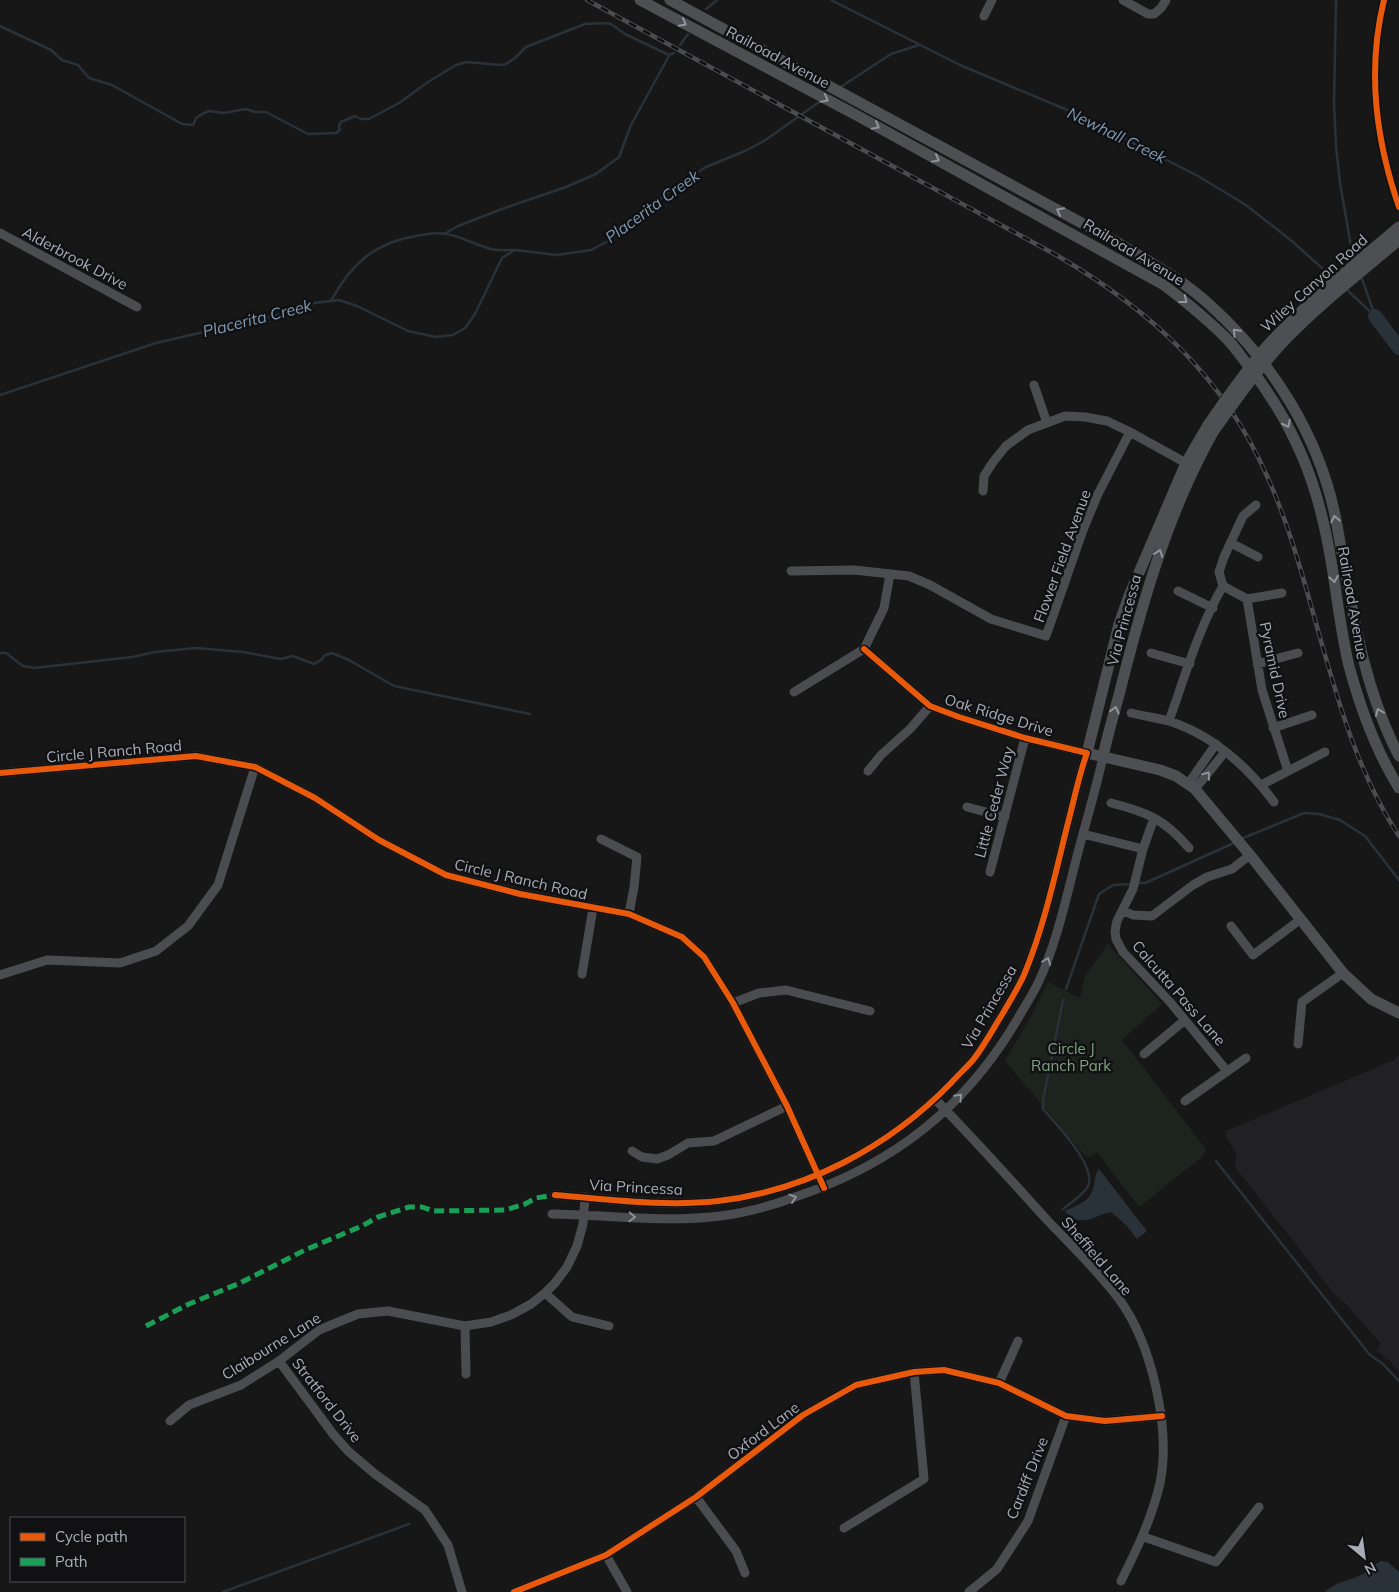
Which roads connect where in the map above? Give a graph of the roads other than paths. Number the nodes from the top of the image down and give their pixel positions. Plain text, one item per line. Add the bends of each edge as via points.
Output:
1 (640, 0) edge
2 (670, 0) edge
3 (992, 0) edge
4 (1123, 0) edge
5 (1166, 0) edge
6 (984, 16) dead end
7 (1399, 227) edge
8 (0, 233) edge
9 (1399, 240) edge
10 (137, 307) dead end
11 (1034, 384) dead end
12 (1047, 423) junction
13 (1211, 428) junction
14 (1130, 432) junction
15 (1191, 462) junction
16 (983, 491) dead end
17 (1256, 506) dead end
18 (1232, 543) junction
19 (1258, 557) dead end
20 (791, 571) dead end
21 (890, 574) junction
22 (1224, 586) junction
23 (1178, 591) dead end
24 (1282, 594) dead end
25 (1247, 599) junction
26 (1213, 608) junction
27 (864, 649) junction
28 (1151, 653) dead end
29 (1298, 653) dead end
30 (1190, 664) junction
31 (1258, 664) junction
32 (794, 692) dead end
33 (930, 706) junction
34 (1131, 714) dead end
35 (1312, 715) dead end
36 (1168, 721) junction
37 (1274, 728) junction
38 (1025, 738) junction
39 (1216, 744) junction
40 (1225, 752) junction
41 (1325, 752) dead end
42 (1087, 753) junction
43 (1399, 756) edge
44 (1103, 757) junction
45 (255, 767) junction
46 (868, 771) dead end
47 (1288, 771) junction
48 (0, 773) edge
49 (1261, 785) junction
50 (1192, 787) junction
51 (1399, 788) edge
52 (1274, 802) dead end
53 (1111, 803) dead end
54 (967, 807) dead end
55 (1005, 817) junction
56 (1154, 818) junction
57 (1083, 834) junction
58 (601, 839) dead end
59 (1189, 848) dead end
60 (1143, 849) junction
61 (1250, 855) junction
62 (990, 872) dead end
63 (593, 908) junction
64 (1124, 910) junction
65 (629, 914) junction
66 (1301, 919) junction
67 (1231, 926) dead end
68 (1343, 973) junction
69 (582, 974) dead end
70 (0, 975) edge
71 (733, 1003) junction
72 (870, 1011) dead end
73 (1399, 1013) edge
74 (1185, 1020) junction
75 (1298, 1044) dead end
76 (1144, 1054) dead end
77 (1246, 1058) dead end
78 (1227, 1071) junction
79 (935, 1099) junction
80 (1185, 1101) dead end
81 (787, 1106) junction
82 (946, 1110) junction
83 (632, 1150) dead end
84 (818, 1174) junction
85 (824, 1188) junction
86 (555, 1195) dead end
87 (585, 1197) junction
88 (552, 1214) dead end
89 (584, 1215) junction
90 (545, 1293) junction
91 (465, 1326) junction
92 (609, 1326) dead end
93 (1018, 1341) dead end
94 (279, 1361) junction
95 (914, 1372) junction
96 (466, 1374) dead end
97 (999, 1383) junction
98 (1066, 1416) junction
99 (1162, 1416) junction
100 (170, 1421) dead end
101 (696, 1497) junction
102 (1259, 1507) dead end
103 (844, 1528) dead end
104 (1144, 1536) junction
105 (606, 1555) junction
106 (745, 1572) dead end
107 (1121, 1581) dead end
108 (462, 1592) edge
109 (514, 1592) edge
110 (628, 1592) edge
111 (969, 1592) edge

1 -> 51 main road, Railroad Avenue via 1164,285 1228,340 1261,382 1282,416 1312,481 1323,518 1349,665 1370,728
43 -> 2 main road, Railroad Avenue via 1375,702 1360,649 1335,518 1323,473 1306,431 1285,393 1244,340 1210,304 1172,275 1113,240
3 - 6 street
4 - 5 street via 1148,14 1154,14
7 - 13 main road, Wiley Canyon Road, bridge via 1267,346
8 - 10 street, Alderbrook Drive
9 - 13 main road, Wiley Canyon Road, bridge via 1285,340
11 - 12 street
12 - 14 street via 1065,416 1085,417 1107,421
12 - 16 street via 1028,430 1006,446 984,476
13 - 15 main road, Wiley Canyon Road
14 - 15 street
14 - 21 street, Flower Field Avenue via 1083,530 1046,636 990,619 909,576
15 - 42 main road, Via Princessa via 1144,560 1126,606
44 -> 15 main road, Via Princessa via 1140,612
17 - 18 street via 1243,516
18 - 19 street
18 - 22 street via 1219,572
20 - 21 street via 854,570
21 - 27 street via 884,608
22 - 25 street
22 - 26 street
23 - 26 street
24 - 25 street
25 - 31 street, Pyramid Drive
26 - 30 street
27 - 32 street
27 - 33 street, Oak Ridge Drive
28 - 30 street
29 - 31 street
30 - 36 street
31 - 37 street, Pyramid Drive
33 - 38 street, Oak Ridge Drive
33 - 46 street
34 - 36 street
35 - 37 street
36 - 39 street
37 - 47 street, Pyramid Drive
38 - 42 street, Oak Ridge Drive
38 - 55 street, Little Ceder Way
39 - 40 street
39 - 50 street
40 - 49 street
50 -> 40 street
41 - 47 street
42 - 44 main road, Oak Ridge Drive
42 - 79 street, Via Princessa via 1043,918 1023,977 973,1060
44 - 50 main road, Oak Ridge Drive via 1160,770
44 - 57 street, Via Princessa
45 - 48 street, Circle J Ranch Road via 196,756
45 - 63 street, Circle J Ranch Road via 315,798 379,840 446,875
45 - 70 street via 218,885 188,926 156,951 120,963 47,960
47 - 49 street
49 - 52 street
50 - 61 main road, Oak Ridge Drive
53 - 56 street via 1139,810
54 - 55 street
55 - 62 street, Little Ceder Way
56 - 59 street via 1174,831
56 - 60 street, Calcutta Pass Lane
57 - 60 street
82 -> 57 street, Via Princessa via 994,1058 1038,983 1052,949
58 - 65 street via 637,857
60 - 64 street, Calcutta Pass Lane
61 - 64 street via 1232,869 1194,884 1152,916 1134,915
61 - 66 main road, Oak Ridge Drive
63 - 65 street, Circle J Ranch Road
63 - 69 street
64 - 74 street, Calcutta Pass Lane via 1115,931 1123,952
65 - 71 street, Circle J Ranch Road via 682,937 704,957
66 - 67 street via 1254,955
66 - 68 main road, Oak Ridge Drive
68 - 73 main road, Oak Ridge Drive via 1372,999
68 - 75 street via 1302,1002
71 - 72 street via 759,993 786,990
71 - 81 street, Circle J Ranch Road
74 - 76 street
74 - 78 street, Calcutta Pass Lane
77 - 78 street
78 - 80 street
79 - 82 street, Sheffield Lane
79 - 84 street, Via Princessa via 880,1142
81 - 83 street via 714,1141 688,1143 668,1155 642,1157
81 - 84 street, Circle J Ranch Road
82 - 85 street, Via Princessa via 876,1162
82 - 99 street, Sheffield Lane via 1120,1300 1153,1370
84 - 85 street, Circle J Ranch Road
84 - 87 street, Via Princessa via 761,1193 717,1201 665,1203
89 -> 85 street, Via Princessa via 718,1216 748,1211
86 - 87 street, Via Princessa
87 - 89 street, Claibourne Lane
88 - 89 street, Via Princessa
89 - 90 street, Claibourne Lane via 578,1246 567,1267
90 - 91 street, Claibourne Lane via 511,1315
90 - 92 street via 572,1317
91 - 94 street, Claibourne Lane via 388,1311 358,1314 319,1330
91 - 96 street
93 - 97 street
94 - 100 street, Claibourne Lane via 241,1385 189,1405
94 - 108 street, Stratford Drive via 348,1451 425,1510 448,1545
95 - 97 street, Oxford Lane via 944,1370
95 - 101 street, Oxford Lane via 856,1385 803,1415
95 - 103 street via 924,1479
97 - 98 street, Oxford Lane
98 - 99 street, Oxford Lane via 1104,1421
98 - 111 street, Cardiff Drive via 1028,1521 997,1568
99 - 104 street, Sheffield Lane via 1160,1482
101 - 105 street, Oxford Lane
101 - 106 street via 736,1551
102 - 104 street via 1216,1562
104 - 107 street, Sheffield Lane
105 - 109 street, Oxford Lane
105 - 110 street

